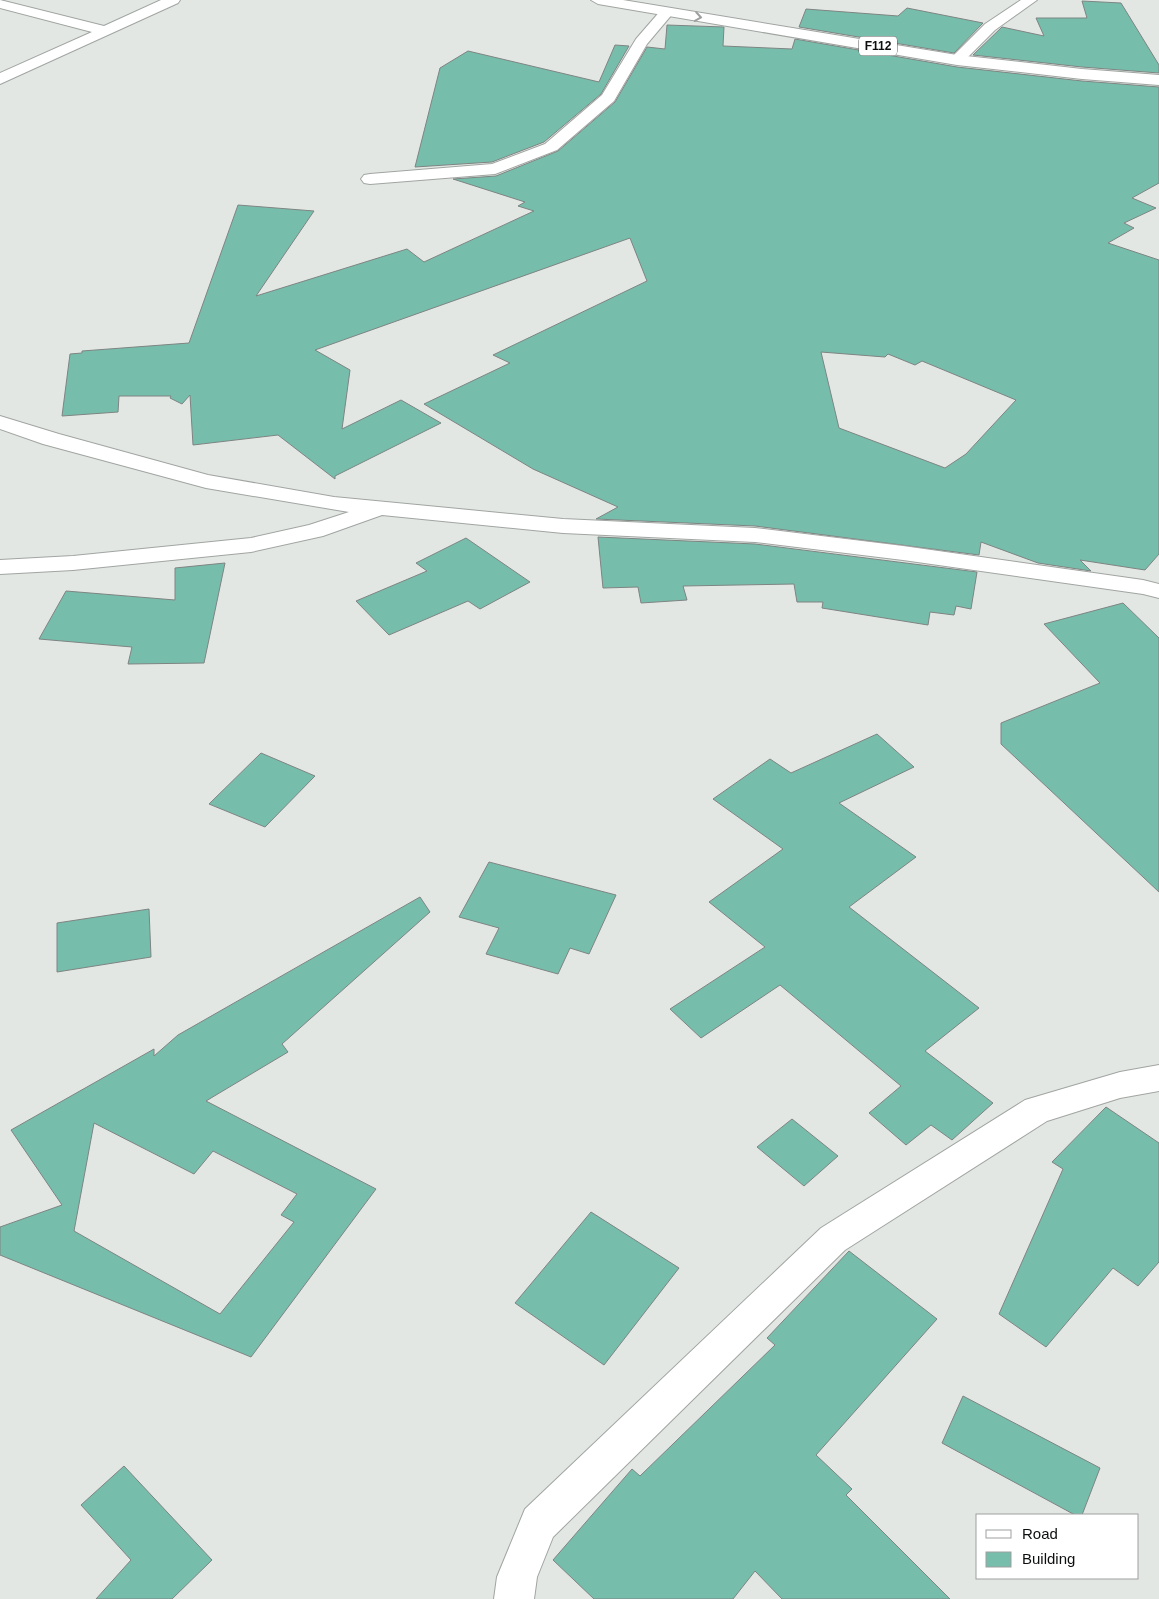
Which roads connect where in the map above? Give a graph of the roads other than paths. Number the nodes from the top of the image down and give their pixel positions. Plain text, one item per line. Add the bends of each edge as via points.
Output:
1 (173, 0) edge
2 (598, 0) edge
3 (1030, 0) edge
4 (0, 4) edge
5 (667, 6) edge
6 (103, 30) junction
7 (961, 56) junction
8 (1159, 73) edge
9 (0, 80) edge
10 (1159, 80) edge
11 (370, 179) dead end
12 (0, 422) edge
13 (382, 509) junction
14 (0, 567) edge
15 (1159, 591) edge
16 (1159, 1078) edge
17 (514, 1599) edge

1 - 6 street
2 - 5 street, F112
3 - 7 street via 990,27
4 - 6 street
5 - 7 street, F112
5 - 11 street via 608,98 551,147 495,168
6 - 9 street
7 - 8 street, F112
7 - 10 street, F112 via 1082,74
12 - 13 street via 206,481 334,504
13 - 14 street via 316,530 251,545
13 - 15 street via 563,526 754,535 903,553
16 - 17 street via 1120,1084 1037,1110 833,1239 539,1523 517,1577

